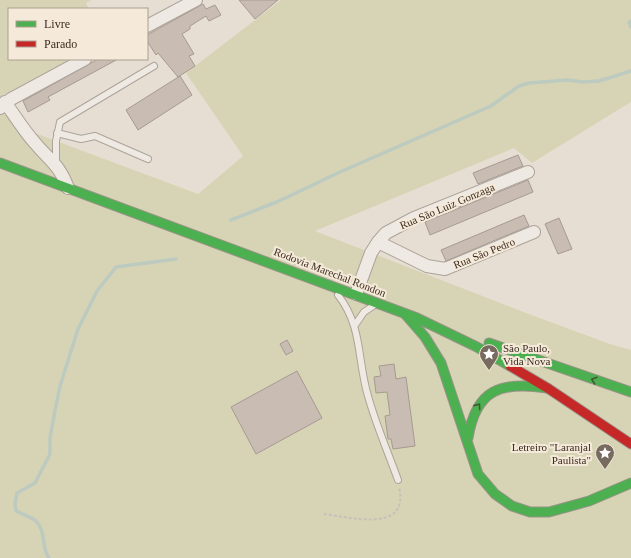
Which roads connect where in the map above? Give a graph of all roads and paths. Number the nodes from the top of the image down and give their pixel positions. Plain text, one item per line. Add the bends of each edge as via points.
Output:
1 (196, 0) edge
2 (148, 25) edge
3 (83, 60) edge
4 (154, 66) dead end
5 (3, 105) edge
6 (57, 133) junction
7 (148, 158) dead end
8 (0, 163) edge
9 (56, 164) junction
10 (528, 172) dead end
11 (68, 188) junction
12 (534, 232) dead end
13 (378, 242) junction
14 (329, 284) junction
15 (356, 294) junction
16 (377, 303) junction
17 (404, 312) junction
18 (417, 318) junction
19 (355, 325) junction
20 (549, 389) junction
21 (631, 392) edge
22 (468, 443) junction
23 (631, 444) edge
24 (398, 480) joint
25 (631, 483) edge
26 (324, 514) dead end

1 - 2 street
3 - 5 street
4 - 6 lane via 64,118
5 - 9 street
6 - 7 lane via 81,139 95,136
6 - 9 lane
8 - 11 main road, Rodovia Marechal Rondon
9 - 11 street
10 - 13 street, Rua São Luiz Gonzaga via 414,218 386,233
11 - 14 main road, Rodovia Marechal Rondon
12 - 13 street, Rua São Pedro via 445,269 434,268
13 - 15 street, Rua São Luiz Gonzaga via 371,253
14 - 15 main road, Rodovia Marechal Rondon
14 - 19 lane via 346,305
15 - 16 main road, Rodovia Marechal Rondon
16 - 17 main road, Rodovia Marechal Rondon
16 - 19 lane via 364,312
17 - 18 main road, Rodovia Marechal Rondon
17 - 22 main road via 424,334 441,363
18 - 20 main road, Rodovia Marechal Rondon via 477,347
21 -> 18 main road
19 - 24 lane via 368,396
22 -> 20 main road via 472,414 484,397 494,390 518,385
20 - 23 main road, Rodovia Marechal Rondon
22 - 25 main road via 475,467 487,488 502,502 524,511 554,512
24 - 26 path via 402,497 399,508 389,517 377,520

